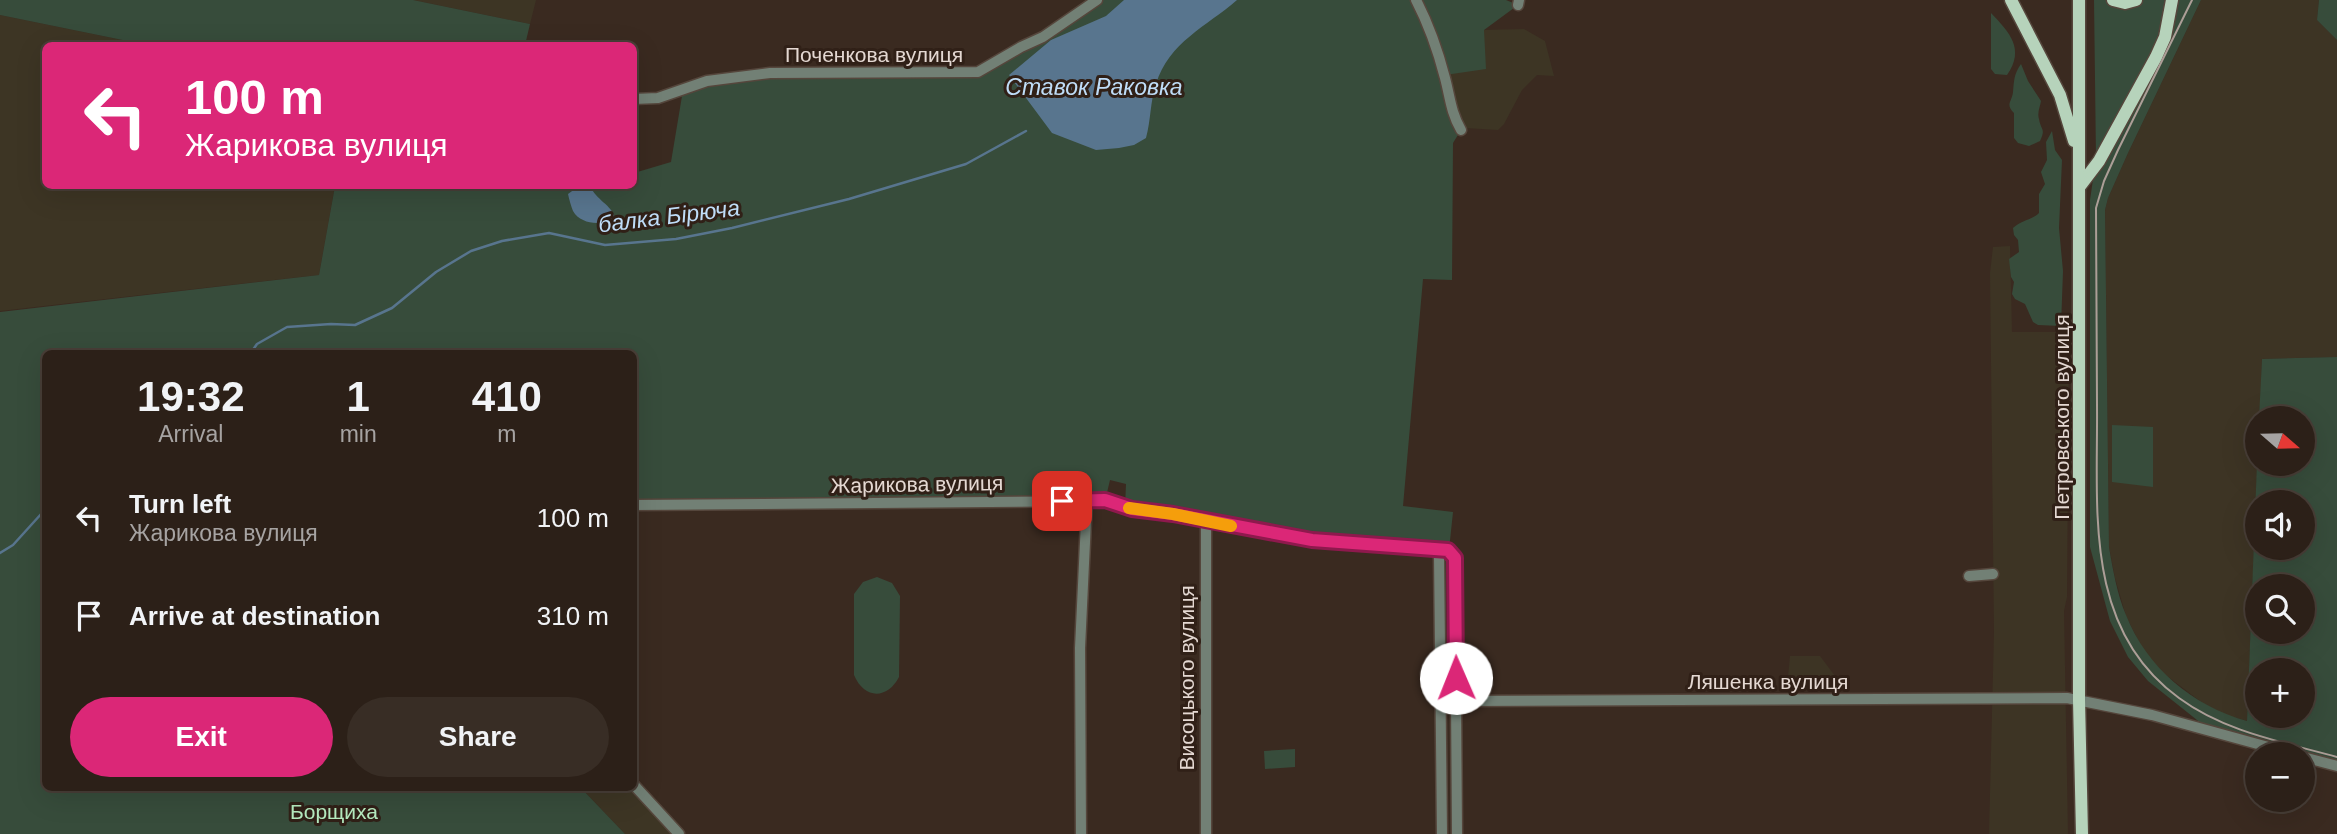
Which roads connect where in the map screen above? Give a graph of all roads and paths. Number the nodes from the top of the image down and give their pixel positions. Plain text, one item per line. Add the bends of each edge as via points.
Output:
1 (1097, 0) edge
2 (1416, 0) edge
3 (2011, 0) edge
4 (2079, 0) edge
5 (2113, 0) edge
6 (2136, 0) edge
7 (2172, 0) edge
8 (637, 99) edge
9 (1461, 130) dead end
10 (2080, 186) junction
11 (1087, 500) junction
12 (637, 505) edge
13 (1206, 521) junction
14 (1448, 550) junction
15 (1993, 574) dead end
16 (1969, 576) dead end
17 (2079, 700) junction
18 (1456, 701) junction
19 (2250, 742) edge
20 (2315, 760) edge
21 (2337, 766) edge
22 (637, 788) edge
23 (679, 834) edge
24 (1081, 834) edge
25 (1206, 834) edge
26 (1442, 834) edge
27 (1457, 834) edge
28 (2082, 834) edge

1 - 8 street, Поченкова вулиця via 1043,37 978,72 770,73 707,81 658,98
2 - 9 street via 1430,27 1453,116
3 - 10 main road via 2060,95
4 - 10 main road, Петровського вулиця
5 - 6 main road
7 - 10 main road via 2156,57 2099,161
10 - 17 main road, Петровського вулиця
11 - 12 street, Жарикова вулиця
11 - 13 street, Жарикова вулиця
11 - 24 street via 1080,648
13 - 14 street, Жарикова вулиця via 1312,540
13 - 25 street, Висоцького вулиця
14 - 18 street via 1455,558
14 - 26 street via 1439,556
15 - 16 street
17 - 18 street, Ляшенка вулиця
17 - 19 street, Ляшенка вулиця
17 - 28 main road, Петровського вулиця
18 - 27 street
20 - 21 street
22 - 23 street

